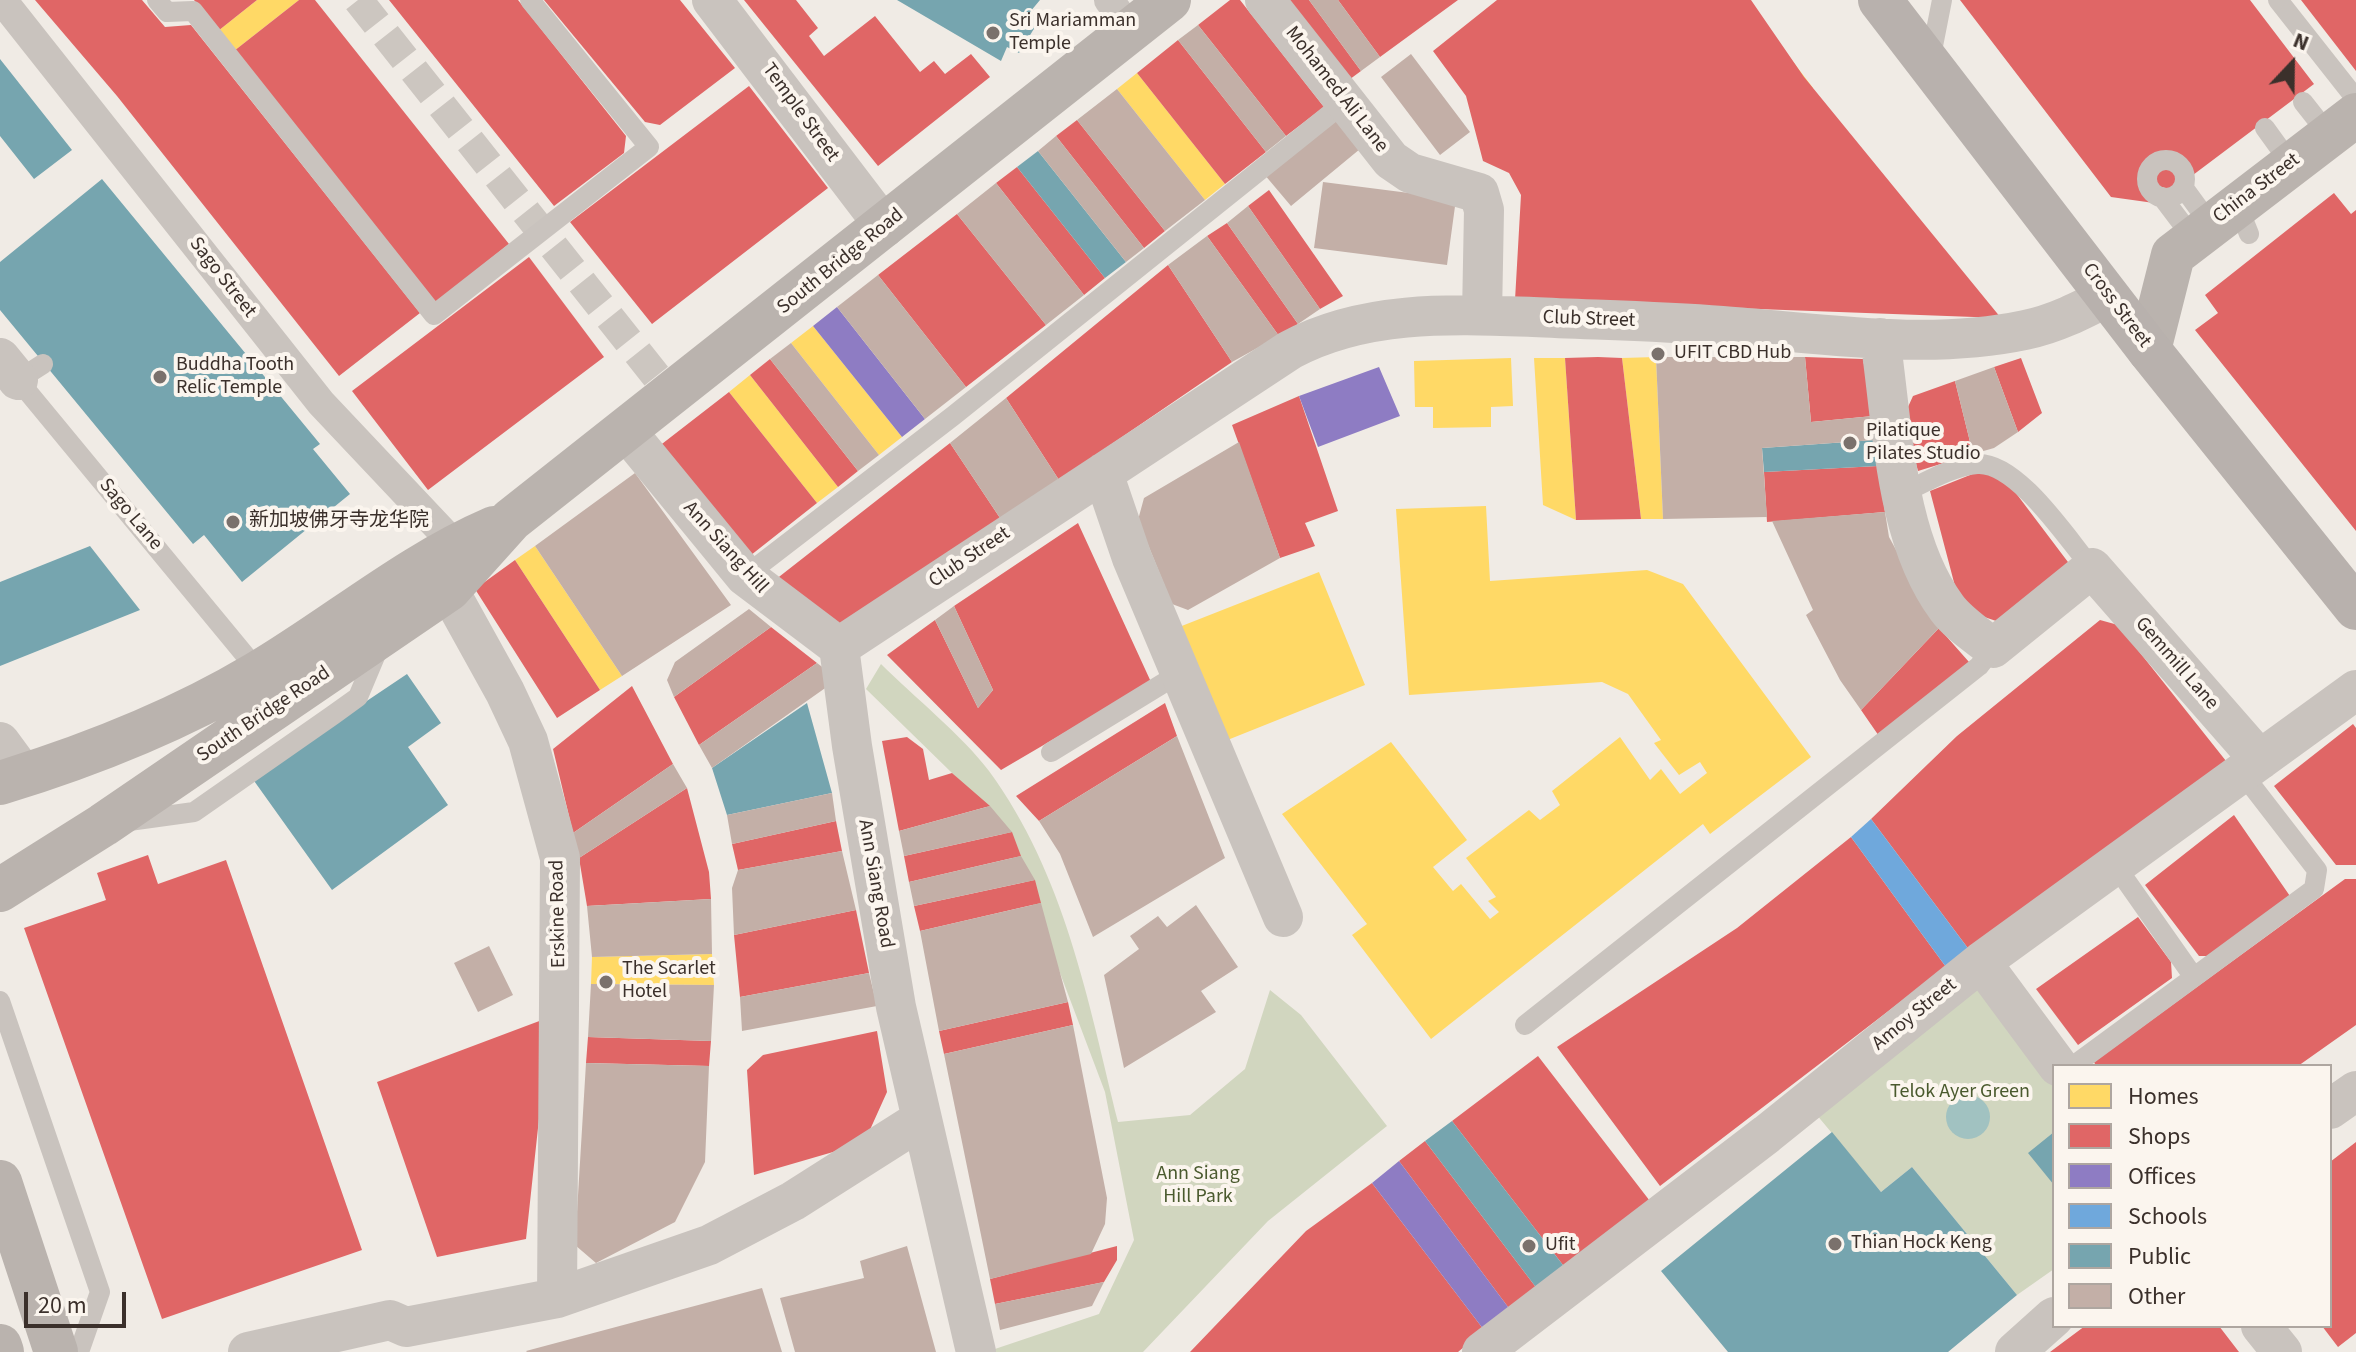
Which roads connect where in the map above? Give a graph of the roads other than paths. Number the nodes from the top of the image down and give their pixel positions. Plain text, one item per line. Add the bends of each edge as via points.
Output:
1 (2, 0) edge
2 (157, 0) edge
3 (530, 0) edge
4 (712, 0) edge
5 (1169, 0) edge
6 (1265, 0) edge
7 (1880, 0) edge
8 (1942, 0) edge
9 (2278, 0) edge
10 (1120, 15) edge
11 (1930, 65) junction
12 (2356, 99) edge
13 (1345, 102) junction
14 (2336, 122) edge
15 (2265, 128) dead end
16 (2291, 164) junction
17 (2183, 187) junction
18 (2162, 197) junction
19 (885, 227) junction
20 (2215, 230) junction
21 (2109, 296) junction
22 (1482, 315) junction
23 (1880, 338) junction
24 (2149, 350) junction
25 (20, 367) edge
26 (627, 432) junction
27 (1103, 473) junction
28 (1903, 493) junction
29 (445, 564) junction
30 (2092, 568) junction
31 (745, 576) junction
32 (2356, 608) edge
33 (839, 647) junction
34 (1993, 648) junction
35 (259, 672) junction
36 (1180, 673) junction
37 (2356, 690) edge
38 (1051, 752) dead end
39 (8, 767) edge
40 (2251, 767) junction
41 (2115, 865) junction
42 (0, 890) edge
43 (1283, 917) dead end
44 (1981, 962) junction
45 (2193, 976) junction
46 (0, 1001) edge
47 (1525, 1025) dead end
48 (2057, 1064) edge
49 (2076, 1064) edge
50 (2356, 1091) edge
51 (2332, 1108) edge
52 (919, 1121) junction
53 (0, 1182) edge
54 (557, 1298) junction
55 (2052, 1319) edge
56 (2263, 1328) edge
57 (410, 1340) edge
58 (0, 1346) edge
59 (2, 1352) edge
60 (56, 1352) edge
61 (79, 1352) edge
62 (248, 1352) edge
63 (354, 1352) edge
64 (976, 1352) edge
65 (1482, 1352) edge
66 (2015, 1352) edge
67 (2282, 1352) edge

1 - 29 street, Sago Street
2 - 3 lane via 167,12 193,11 434,315 649,147
4 - 19 street, Temple Street
5 - 10 main road, South Bridge Road
6 - 13 street, Mohamed Ali Lane
7 - 11 main road, Cross Street
8 - 11 lane
9 - 12 lane
10 - 19 main road, South Bridge Road
11 - 21 main road, Cross Street
13 - 22 street, Mohamed Ali Lane via 1391,160 1410,173 1479,193 1484,210
13 - 31 lane
14 - 16 main road, China Street
14 - 20 main road, China Street
15 - 16 lane
16 - 20 main road, China Street
17 - 18 lane via 2175,196
17 - 18 lane via 2178,164 2154,163 2148,186
17 - 20 lane
18 - 20 lane
19 - 26 main road, South Bridge Road
20 - 24 main road
21 - 23 street, Club Street via 2027,330 1980,338
21 - 24 main road, Cross Street
22 - 23 street, Club Street
22 - 27 street, Club Street via 1394,318 1324,332
23 - 28 street
24 - 32 main road, Cross Street
25 - 35 lane, Sago Lane
26 - 29 main road, South Bridge Road
26 - 31 street, Ann Siang Hill
27 - 33 street, Club Street
27 - 36 street
28 - 30 lane, Gemmill Lane via 1977,464 1998,468 2017,479
28 - 34 street via 1918,558 1948,610
29 - 35 main road, South Bridge Road
29 - 42 main road, South Bridge Road via 385,632
29 - 54 street, Erskine Road via 528,741 560,858
30 - 34 street
30 - 40 street, Gemmill Lane
31 - 33 street, Ann Siang Hill
33 - 52 street, Ann Siang Road via 890,976
34 - 47 lane via 1979,666
35 - 39 main road, South Bridge Road via 160,723
36 - 38 lane
36 - 43 street
37 - 40 street, Amoy Street
40 - 41 street, Amoy Street
40 - 45 lane via 2317,870 2318,880 2299,901
41 - 44 street, Amoy Street
41 - 45 lane
44 - 48 street
44 - 65 street, Amoy Street
45 - 49 lane
46 - 61 lane via 100,1292
50 - 51 street
52 - 54 street via 793,1201 709,1245
52 - 64 street, Ann Siang Road
53 - 60 main road
54 - 57 street
55 - 66 street
56 - 67 street
57 - 62 street via 390,1320
57 - 63 street
58 - 59 main road

